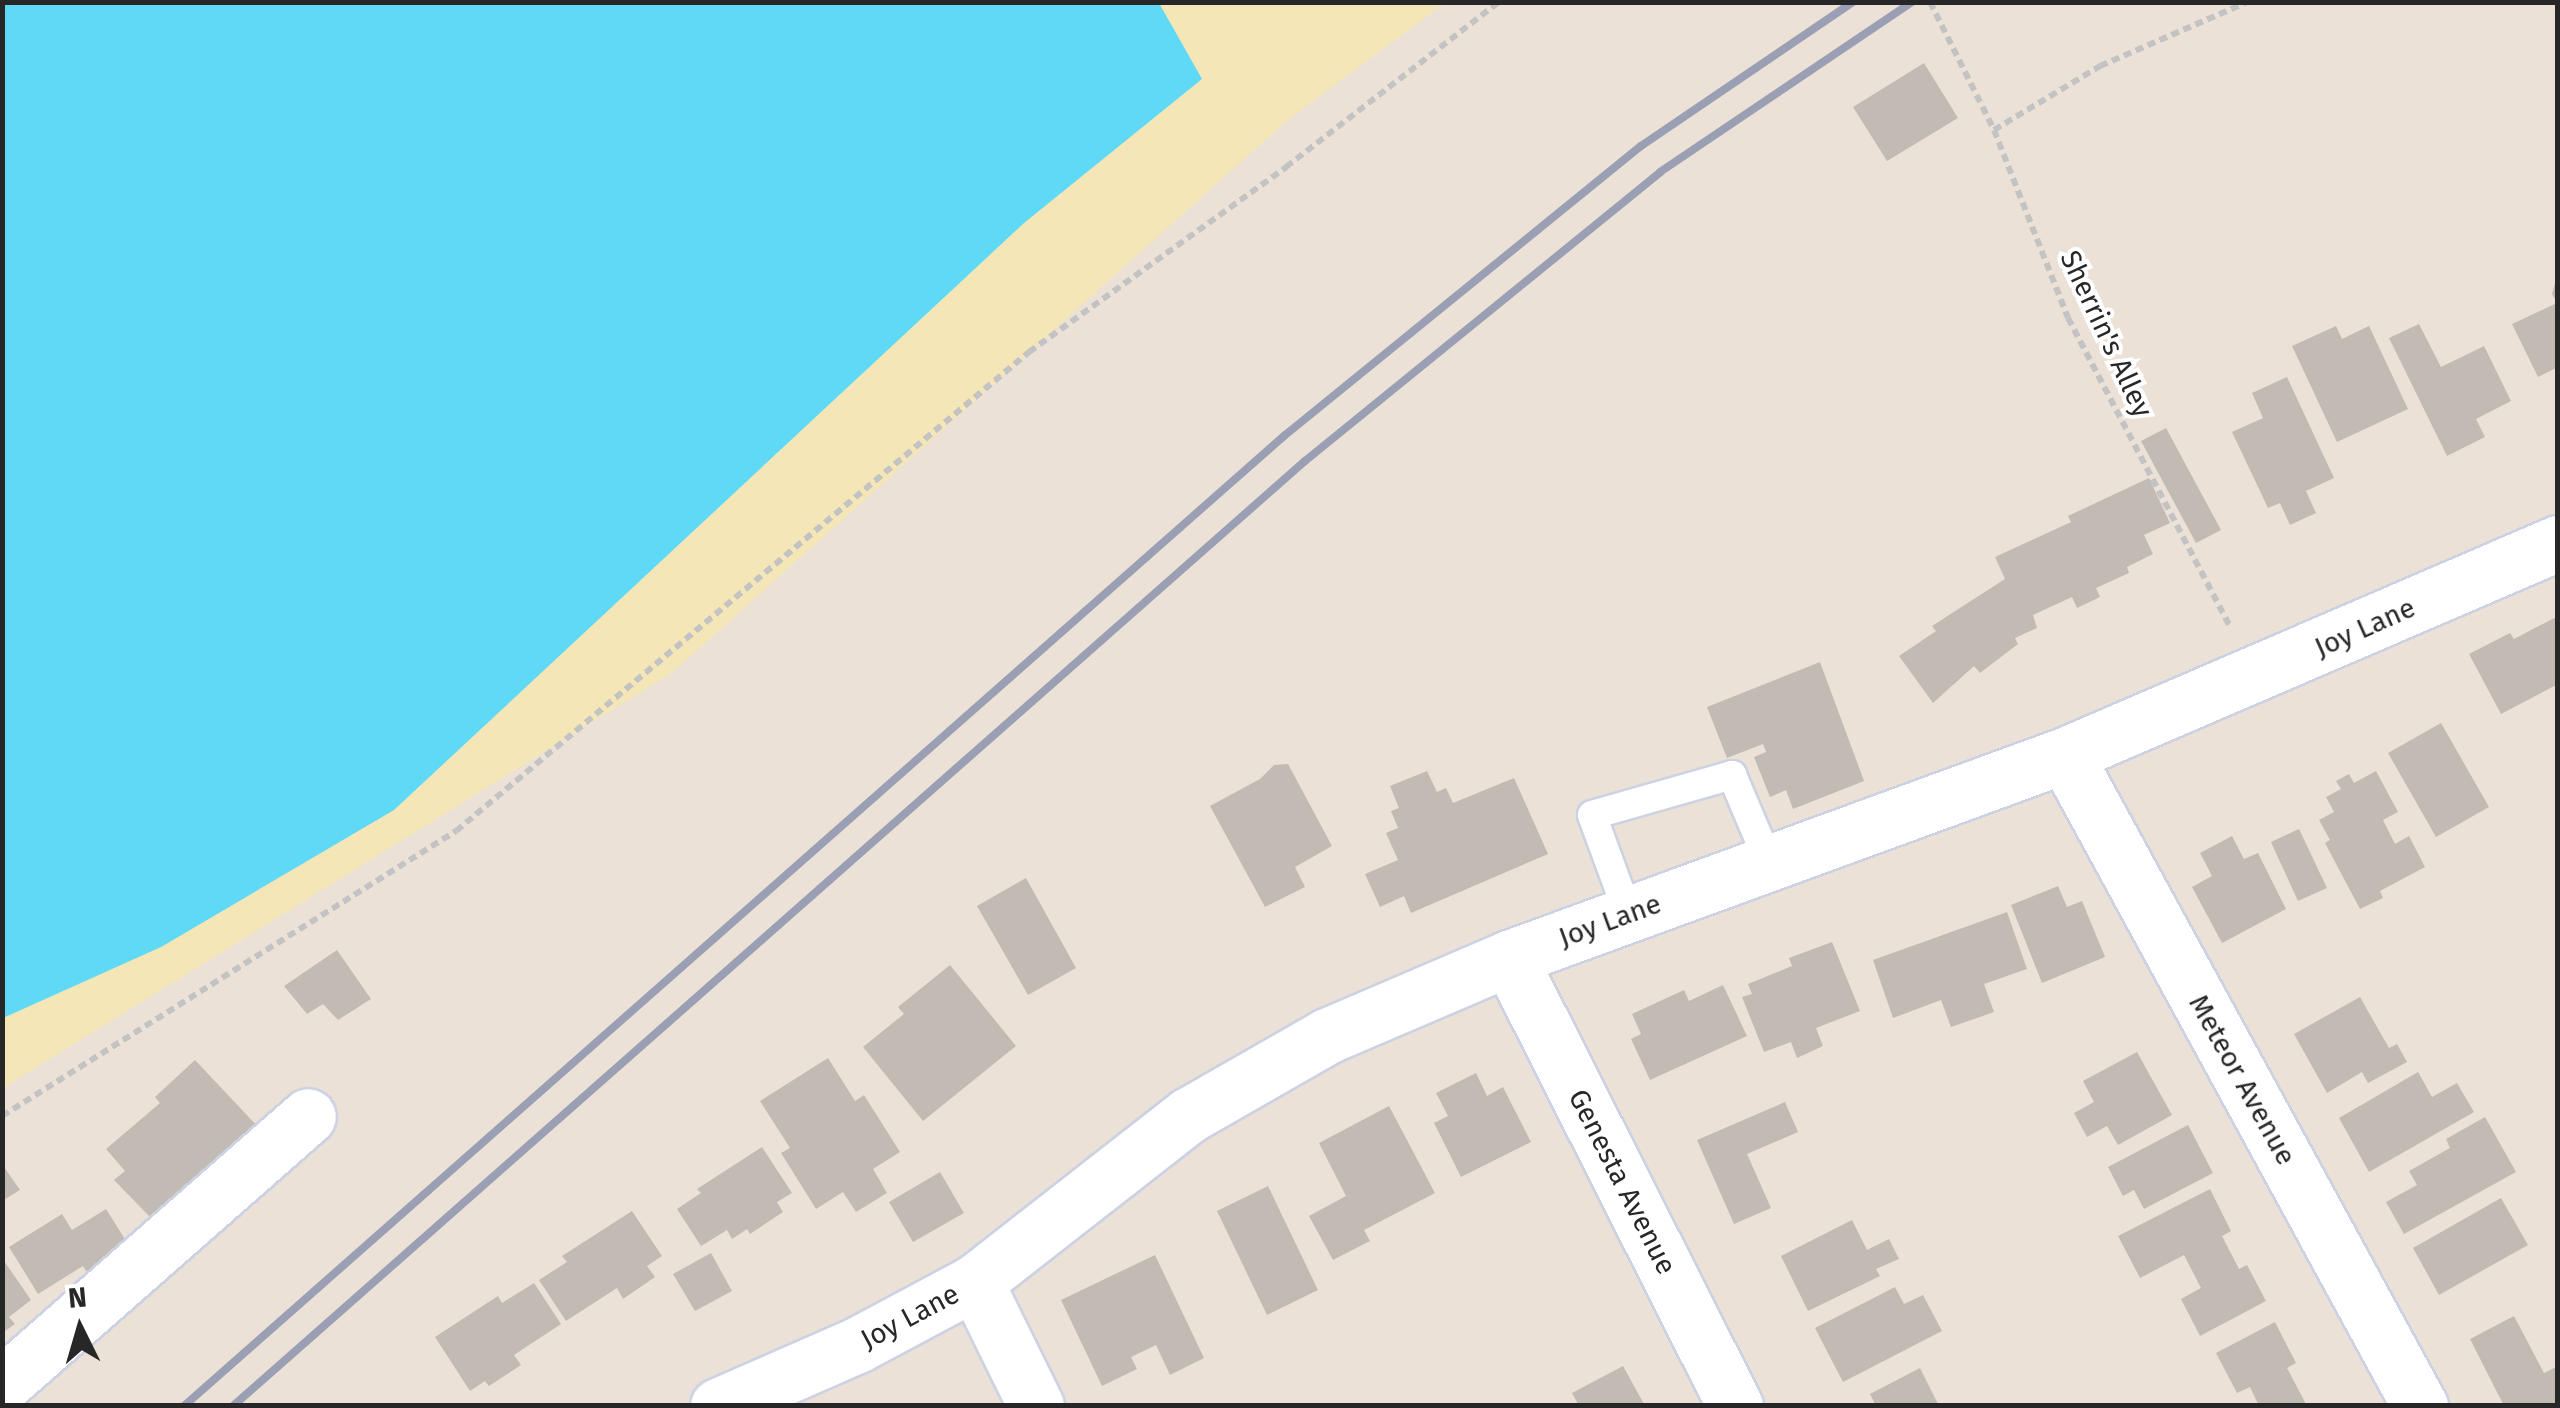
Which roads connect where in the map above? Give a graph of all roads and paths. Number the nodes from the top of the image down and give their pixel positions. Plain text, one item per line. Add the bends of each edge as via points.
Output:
1 (1499, 2) edge
2 (2247, 2) edge
3 (1930, 3) edge
4 (1994, 130) junction
5 (2558, 543) edge
6 (2256, 677) junction
7 (2065, 756) junction
8 (1770, 865) junction
9 (1628, 913) junction
10 (1509, 958) junction
11 (2, 1116) edge
12 (308, 1116) dead end
13 (975, 1282) junction
14 (2, 1385) edge
15 (718, 1406) edge
16 (1036, 1406) edge
17 (1736, 1406) edge
18 (2420, 1406) edge

1 - 11 path via 1286,167 1028,352 456,831
2 - 4 path via 2100,66
3 - 4 path, Sherrin's Alley
4 - 6 path, Sherrin's Alley via 2068,318
5 - 6 street, Joy Lane
6 - 7 street, Joy Lane
7 - 8 street, Joy Lane
7 - 18 street, Meteor Avenue
8 - 9 street, Joy Lane
8 - 9 lane via 1732,775 1592,816
9 - 10 street, Joy Lane
10 - 13 street, Joy Lane via 1327,1036 1189,1115
10 - 17 street, Genesta Avenue
12 - 14 street
13 - 15 street, Joy Lane via 857,1345
13 - 16 street

